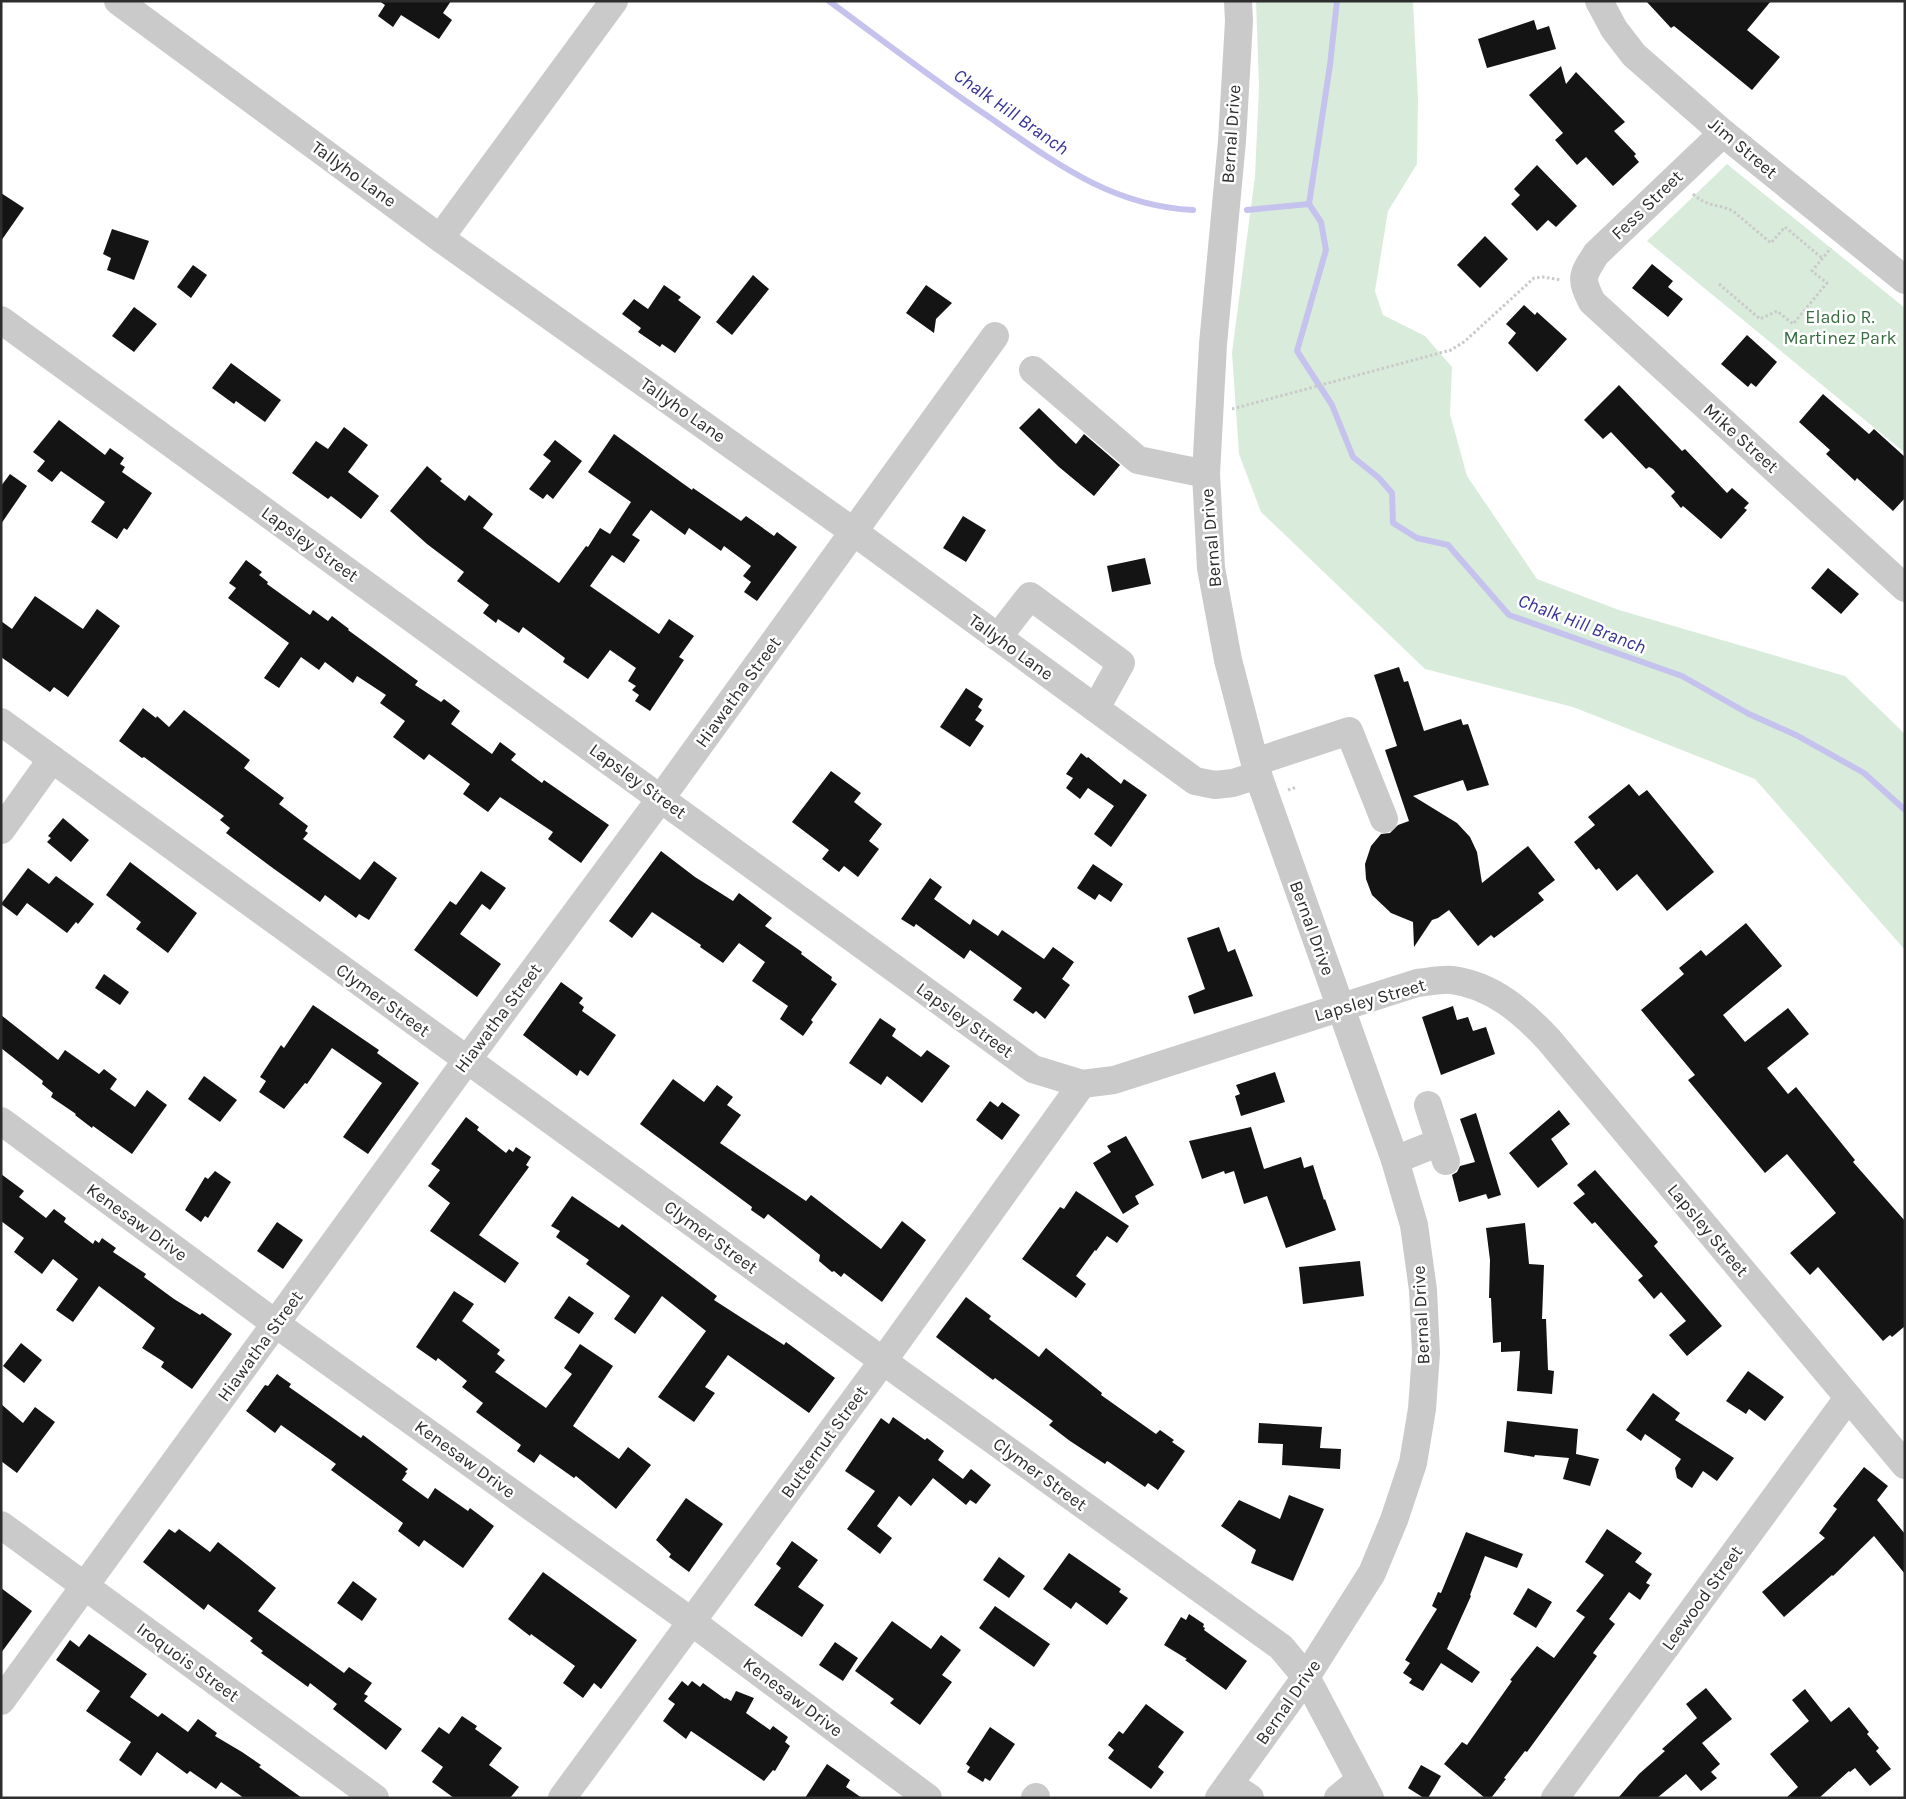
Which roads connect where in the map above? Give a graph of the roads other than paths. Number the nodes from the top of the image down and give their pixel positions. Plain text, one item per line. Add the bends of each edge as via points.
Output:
1 (118, 1) edge
2 (614, 1) edge
3 (1238, 1) edge
4 (1599, 1) edge
5 (1723, 132) junction
6 (440, 238) junction
7 (1905, 280) edge
8 (1584, 285) joint
9 (1, 320) edge
10 (995, 336) dead end
11 (1033, 370) dead end
12 (1206, 474) junction
13 (854, 532) junction
14 (1905, 588) edge
15 (998, 637) junction
16 (1096, 708) junction
17 (1, 722) edge
18 (52, 759) junction
19 (1256, 768) junction
20 (661, 798) junction
21 (1384, 818) dead end
22 (1, 830) edge
23 (1341, 1008) junction
24 (466, 1060) junction
25 (1082, 1084) junction
26 (1428, 1105) dead end
27 (1, 1121) edge
28 (1395, 1160) junction
29 (276, 1324) junction
30 (883, 1361) junction
31 (1848, 1398) junction
32 (1905, 1465) edge
33 (1, 1525) edge
34 (85, 1587) junction
35 (692, 1622) junction
36 (1306, 1677) junction
37 (1, 1701) edge
38 (1365, 1789) edge
39 (1233, 1793) edge
40 (375, 1798) edge
41 (562, 1798) edge
42 (928, 1798) edge
43 (1338, 1798) edge
44 (1555, 1798) edge

1 - 6 street, Tallyho Lane
2 - 6 street
3 - 12 street, Bernal Drive via 1232,141 1214,334
4 - 5 street, Jim Street via 1614,29 1634,55
5 - 7 street, Jim Street
5 - 8 street, Fess Street via 1596,254 1585,271
6 - 13 street, Tallyho Lane
8 - 14 street, Mike Street via 1592,302
9 - 20 street, Lapsley Street
10 - 13 street, Hiawatha Street
11 - 12 street via 1138,460
12 - 19 street, Bernal Drive via 1211,568 1228,660
13 - 15 street, Tallyho Lane
13 - 20 street, Hiawatha Street
15 - 16 street, Tallyho Lane
15 - 16 street via 1030,596 1121,663
16 - 19 street, Tallyho Lane via 1195,781 1215,785 1233,783
17 - 18 street, Clymer Street
18 - 22 street
18 - 24 street, Clymer Street
19 - 21 street, Tallyho Lane via 1349,731
19 - 23 street, Bernal Drive
20 - 24 street, Hiawatha Street
20 - 25 street, Lapsley Street via 1033,1069
23 - 25 street, Lapsley Street via 1114,1080
23 - 28 street, Bernal Drive
23 - 31 street, Lapsley Street via 1417,983 1451,980 1479,987 1507,1001 1549,1040
24 - 29 street, Hiawatha Street
24 - 30 street, Clymer Street
25 - 30 street, Butternut Street
26 - 28 street via 1443,1151
27 - 29 street, Kenesaw Drive
28 - 36 street, Bernal Drive via 1414,1225 1423,1290 1426,1353 1422,1409 1413,1463 1372,1573
29 - 34 street, Hiawatha Street
29 - 35 street, Kenesaw Drive
30 - 35 street, Butternut Street
30 - 36 street, Clymer Street via 1281,1647
31 - 32 street, Lapsley Street
31 - 44 street, Leewood Street
33 - 34 street, Iroquois Street
34 - 37 street, Hiawatha Street
34 - 40 street, Iroquois Street
35 - 41 street, Butternut Street
35 - 42 street, Kenesaw Drive
36 - 38 street, Clymer Street
36 - 39 street, Bernal Drive
38 - 43 street

